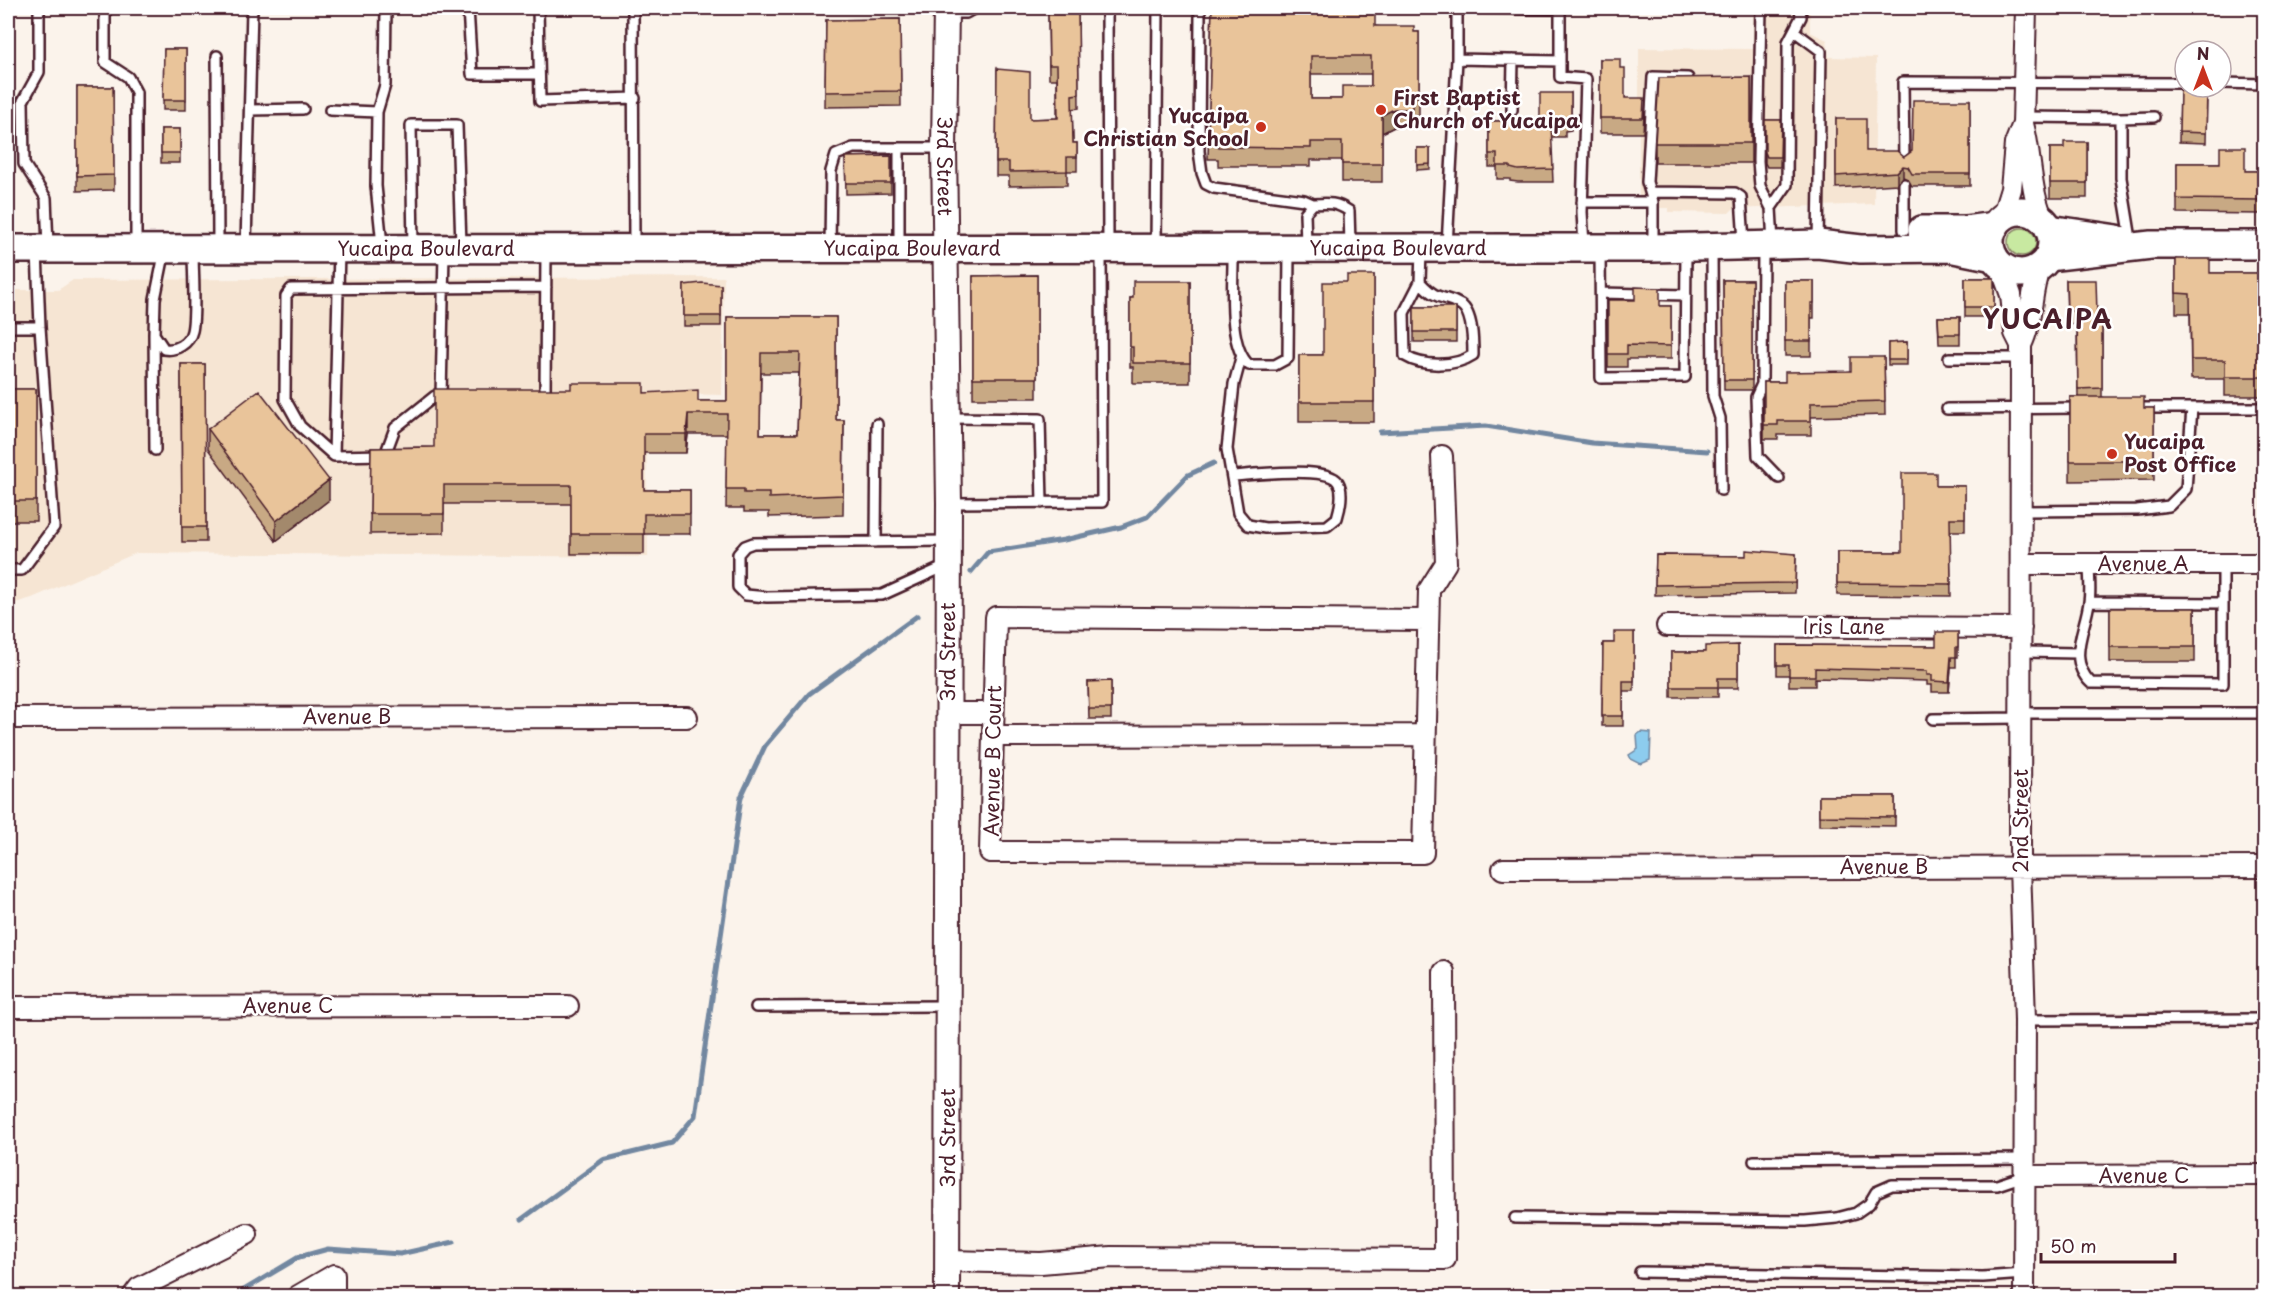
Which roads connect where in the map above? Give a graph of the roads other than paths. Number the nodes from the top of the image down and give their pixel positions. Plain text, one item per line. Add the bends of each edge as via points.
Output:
1 (39, 8) edge
2 (105, 8) edge
3 (252, 8) edge
4 (386, 8) edge
5 (468, 8) edge
6 (538, 8) edge
7 (633, 8) edge
8 (975, 8) edge
9 (1107, 8) edge
10 (1158, 8) edge
11 (1197, 8) edge
12 (1457, 8) edge
13 (1480, 8) edge
14 (1560, 8) edge
15 (1761, 8) edge
16 (1800, 8) edge
17 (2026, 8) edge
18 (946, 10) edge
19 (1794, 31) junction
20 (217, 56) dead end
21 (1457, 59) junction
22 (1513, 60) junction
23 (1560, 60) junction
24 (538, 75) junction
25 (1698, 78) edge
26 (2025, 82) junction
27 (2173, 83) edge
28 (2233, 83) edge
29 (2265, 84) edge
30 (634, 98) junction
31 (303, 109) dead end
32 (251, 110) junction
33 (330, 110) dead end
34 (1512, 110) dead end
35 (377, 112) junction
36 (2154, 117) dead end
37 (2121, 118) junction
38 (2023, 120) junction
39 (944, 148) junction
40 (899, 149) junction
41 (1904, 162) edge
42 (1904, 184) dead end
43 (1652, 197) junction
44 (1582, 202) junction
45 (1313, 204) junction
46 (1771, 208) junction
47 (1998, 222) junction
48 (2047, 226) junction
49 (1904, 230) junction
50 (1818, 244) junction
51 (2138, 245) junction
52 (2265, 245) edge
53 (546, 246) junction
54 (1760, 246) junction
55 (634, 247) junction
56 (830, 247) junction
57 (947, 247) junction
58 (1233, 247) junction
59 (1350, 247) junction
60 (1434, 247) junction
61 (136, 248) junction
62 (165, 248) junction
63 (206, 248) junction
64 (246, 248) junction
65 (898, 248) junction
66 (1156, 248) junction
67 (1592, 248) junction
68 (1653, 248) junction
69 (1699, 248) junction
70 (8, 249) edge
71 (43, 249) junction
72 (1104, 249) junction
73 (1297, 249) junction
74 (339, 250) junction
75 (383, 250) junction
76 (413, 250) junction
77 (452, 250) junction
78 (1997, 261) junction
79 (2044, 262) junction
80 (1420, 282) junction
81 (546, 287) junction
82 (337, 288) junction
83 (444, 288) junction
84 (1600, 293) junction
85 (1686, 295) junction
86 (8, 327) edge
87 (40, 327) junction
88 (154, 334) junction
89 (2021, 352) junction
90 (1241, 358) junction
91 (1949, 358) dead end
92 (441, 396) junction
93 (452, 397) edge
94 (535, 397) edge
95 (2022, 407) junction
96 (2091, 408) edge
97 (2136, 408) edge
98 (2192, 408) junction
99 (2265, 408) edge
100 (1947, 409) dead end
101 (947, 418) junction
102 (877, 424) dead end
103 (155, 450) dead end
104 (334, 456) junction
105 (1442, 456) dead end
106 (1232, 476) junction
107 (1779, 478) dead end
108 (1721, 490) dead end
109 (949, 503) junction
110 (1042, 503) junction
111 (2021, 511) junction
112 (876, 542) junction
113 (949, 553) junction
114 (2021, 564) junction
115 (2089, 564) junction
116 (2223, 564) junction
117 (2265, 564) edge
118 (8, 570) edge
119 (2089, 602) junction
120 (2223, 603) junction
121 (1427, 620) junction
122 (1667, 626) dead end
123 (2021, 628) junction
124 (2021, 652) junction
125 (2077, 653) junction
126 (948, 713) junction
127 (993, 713) junction
128 (2265, 713) edge
129 (2021, 716) junction
130 (687, 717) dead end
131 (8, 718) edge
132 (1933, 719) dead end
133 (1425, 735) junction
134 (993, 736) junction
135 (2020, 866) junction
136 (2265, 867) edge
137 (1503, 869) dead end
138 (1444, 972) dead end
139 (568, 1006) dead end
140 (948, 1006) junction
141 (8, 1007) edge
142 (756, 1007) dead end
143 (2265, 1019) edge
144 (2025, 1020) junction
145 (1754, 1161) dead end
146 (2024, 1168) junction
147 (2265, 1175) edge
148 (1515, 1218) dead end
149 (247, 1234) dead end
150 (947, 1261) junction
151 (1640, 1272) dead end
152 (2024, 1274) junction
153 (133, 1296) edge
154 (297, 1296) edge
155 (333, 1296) edge
156 (947, 1296) edge
157 (2024, 1296) edge

1 - 71 lane via 39,72 23,101 24,164 46,198
2 - 61 lane via 105,62 128,77 136,92
3 - 32 lane
4 - 35 lane via 385,85
5 - 24 lane via 472,75
6 - 24 lane
7 - 30 lane
8 - 18 lane via 966,13
9 - 72 lane
10 - 66 lane
11 - 45 lane via 1199,151 1206,184
12 - 21 lane
13 - 14 lane
14 - 23 lane
15 - 46 lane via 1758,161 1760,186
16 - 19 lane via 1801,17
17 - 26 street
18 - 39 street, 3rd Street
19 - 46 lane via 1788,42 1787,185
19 - 50 lane via 1821,51
20 - 63 lane
21 - 22 lane
21 - 60 lane
22 - 23 lane
22 - 34 lane
23 - 44 lane via 1560,77 1586,79
24 - 30 lane via 540,101
25 - 43 lane via 1653,77 1647,182
26 - 27 lane
26 - 38 street
26 - 41 lane via 1903,82
28 - 29 lane
30 - 55 lane
31 - 32 lane
32 - 64 lane
33 - 35 lane
35 - 75 lane via 376,186
36 - 37 lane
37 - 38 lane
37 - 51 lane via 2121,178
38 - 47 street via 2015,144 2011,189
38 - 48 street via 2035,199
39 - 40 lane
39 - 57 street, 3rd Street
40 - 56 lane via 853,148 836,155 831,171
40 - 65 lane
42 - 49 lane
43 - 44 lane
43 - 54 lane via 1735,193 1741,197
43 - 68 lane
44 - 67 lane
45 - 59 lane via 1338,204 1349,211
45 - 73 lane via 1305,213
46 - 54 lane
47 - 48 main road via 2022,212 2031,213
47 - 49 main road, Yucaipa Boulevard via 1953,231
47 - 78 main road via 1991,236
48 - 51 main road
48 - 79 main road via 2052,243
49 - 50 main road, Yucaipa Boulevard via 1863,230
50 - 54 main road, Yucaipa Boulevard
50 - 78 main road, Yucaipa Boulevard via 1861,249 1949,248
51 - 52 main road
51 - 79 main road
53 - 55 main road, Yucaipa Boulevard
53 - 77 main road, Yucaipa Boulevard
53 - 81 lane
54 - 69 main road, Yucaipa Boulevard
54 - 107 lane via 1762,384 1756,397 1758,456
55 - 56 main road, Yucaipa Boulevard
56 - 65 main road, Yucaipa Boulevard
57 - 65 main road, Yucaipa Boulevard
57 - 72 main road, Yucaipa Boulevard
57 - 101 street, 3rd Street
58 - 66 main road, Yucaipa Boulevard
58 - 73 main road, Yucaipa Boulevard
58 - 90 lane via 1234,332
59 - 60 main road, Yucaipa Boulevard
59 - 73 main road, Yucaipa Boulevard
60 - 67 main road, Yucaipa Boulevard
60 - 80 lane
61 - 62 main road, Yucaipa Boulevard
61 - 71 main road, Yucaipa Boulevard
62 - 63 main road, Yucaipa Boulevard
62 - 88 lane via 155,298
63 - 64 main road, Yucaipa Boulevard
63 - 88 lane via 192,332 174,350 164,349
64 - 74 main road, Yucaipa Boulevard
66 - 72 main road, Yucaipa Boulevard
67 - 68 main road, Yucaipa Boulevard
67 - 84 lane
68 - 69 main road, Yucaipa Boulevard
69 - 85 lane
69 - 108 lane via 1713,396 1720,418
70 - 71 main road, Yucaipa Boulevard
71 - 87 lane
72 - 110 lane via 1102,502
73 - 90 lane via 1288,358 1275,365 1249,365
74 - 75 main road, Yucaipa Boulevard
74 - 82 lane
75 - 76 main road, Yucaipa Boulevard
76 - 77 main road, Yucaipa Boulevard
76 - 77 lane via 411,125 457,125
77 - 83 lane
78 - 79 main road via 2020,273
78 - 89 street, 2nd Street via 2010,295
79 - 89 street, 2nd Street via 2032,294
80 - 80 lane via 1434,296 1467,310 1473,355 1463,361 1439,363 1416,363 1405,356 1404,313
81 - 83 lane
81 - 94 lane via 545,397
82 - 83 lane
82 - 104 lane
82 - 104 lane via 291,289 286,296 285,399 300,426
83 - 92 lane
84 - 85 lane
84 - 85 lane via 1601,378 1685,377
86 - 87 lane
87 - 118 lane via 54,527 22,570
88 - 103 lane
89 - 91 lane
89 - 95 street, 2nd Street
90 - 106 lane via 1227,449
92 - 93 lane
92 - 104 lane via 435,396 395,428 385,455
95 - 96 lane
95 - 100 lane
95 - 111 street, 2nd Street
97 - 98 lane
98 - 99 lane
98 - 111 lane via 2186,489 2169,506
101 - 109 street, 3rd Street
101 - 110 lane via 1040,419
102 - 112 lane
105 - 121 street, Avenue B Court via 1446,563 1429,590
106 - 106 lane via 1238,513 1248,525 1327,526 1336,518 1338,482 1329,475
109 - 110 lane
109 - 113 street, 3rd Street
111 - 114 street, 2nd Street
112 - 113 lane
112 - 113 lane via 753,543 738,554 738,586 747,595 767,597 882,595
113 - 126 street, 3rd Street
114 - 115 street, Avenue A
114 - 123 street, 2nd Street
115 - 116 street, Avenue A
115 - 119 lane
116 - 117 street, Avenue A
116 - 120 lane
119 - 120 lane
119 - 125 lane
120 - 125 lane via 2223,684 2091,683 2084,677
121 - 127 street, Avenue B Court via 996,617
121 - 133 street, Avenue B Court
122 - 123 street, Iris Lane
123 - 124 street, 2nd Street
124 - 125 lane
124 - 129 street, 2nd Street
126 - 127 street
126 - 140 street, 3rd Street
127 - 134 street, Avenue B Court
128 - 129 lane
129 - 132 lane
129 - 135 street, 2nd Street
130 - 131 street, Avenue B
133 - 134 street
133 - 134 street, Avenue B Court via 1423,852 990,852
135 - 136 street, Avenue B
135 - 137 street, Avenue B
135 - 144 street, 2nd Street
138 - 150 street via 1445,1259 1111,1257 1041,1263
139 - 141 street, Avenue C
140 - 142 lane
140 - 150 street, 3rd Street
143 - 144 lane
144 - 146 street, 2nd Street
145 - 146 lane
146 - 147 street, Avenue C
146 - 148 lane via 1997,1185 1892,1185 1876,1192 1869,1204 1856,1212 1837,1218
146 - 152 street, 2nd Street
149 - 153 street via 139,1288
150 - 156 street, 3rd Street
151 - 152 lane via 1983,1277
152 - 157 street, 2nd Street
154 - 155 street via 334,1275

